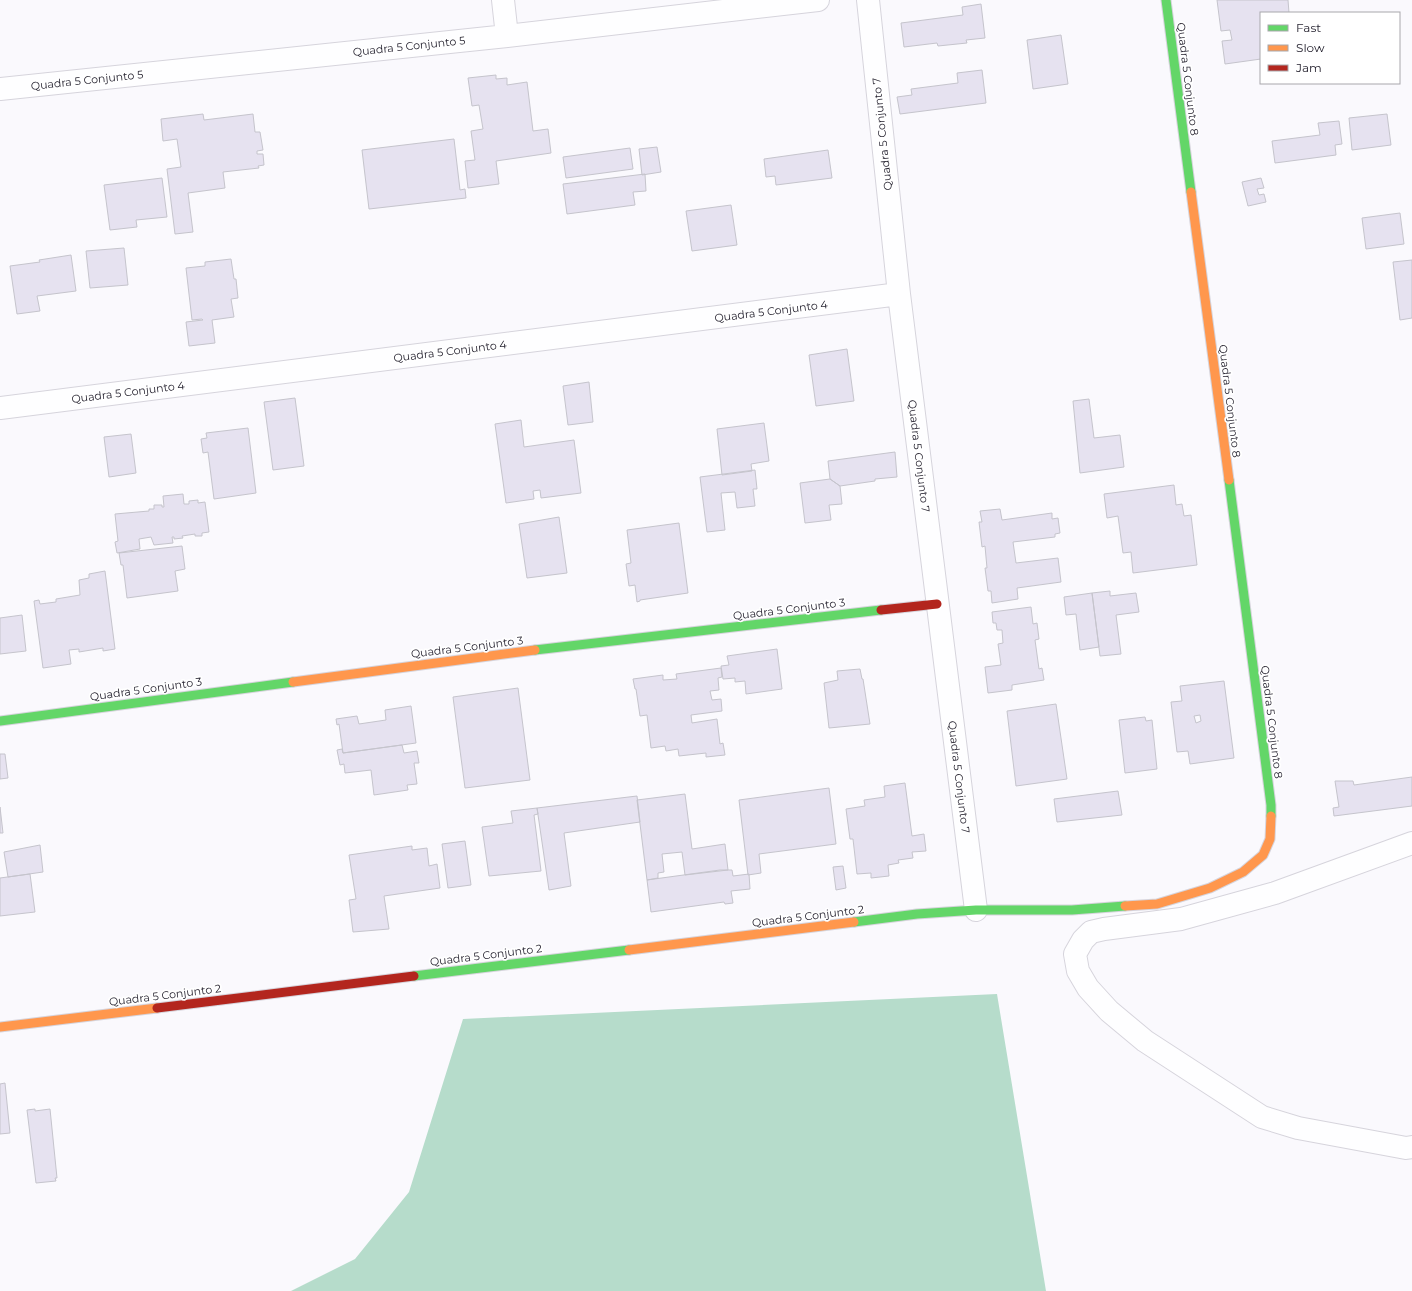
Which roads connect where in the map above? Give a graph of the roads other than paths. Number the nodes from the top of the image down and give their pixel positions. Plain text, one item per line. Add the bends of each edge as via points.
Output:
1 (502, 0) edge
2 (818, 0) edge
3 (868, 0) edge
4 (1166, 0) edge
5 (507, 36) junction
6 (0, 89) edge
7 (899, 294) junction
8 (0, 408) edge
9 (938, 604) junction
10 (0, 721) edge
11 (1412, 843) edge
12 (976, 910) junction
13 (0, 1027) edge
14 (1412, 1147) edge

1 - 5 street
2 - 5 street, Quadra 5 Conjunto 5
3 - 7 street, Quadra 5 Conjunto 7
4 - 12 street, Quadra 5 Conjunto 8 via 1271,805 1270,840 1263,855 1243,872 1210,888 1157,904 1072,910
5 - 6 street, Quadra 5 Conjunto 5
7 - 8 street, Quadra 5 Conjunto 4
7 - 9 street, Quadra 5 Conjunto 7
9 - 10 street, Quadra 5 Conjunto 3 via 518,652
9 - 12 street, Quadra 5 Conjunto 7
11 - 14 street via 1275,893 1188,917 1091,932 1075,954 1078,971 1088,988 1109,1011 1145,1041 1262,1117 1298,1128
12 - 13 street, Quadra 5 Conjunto 2 via 901,916

